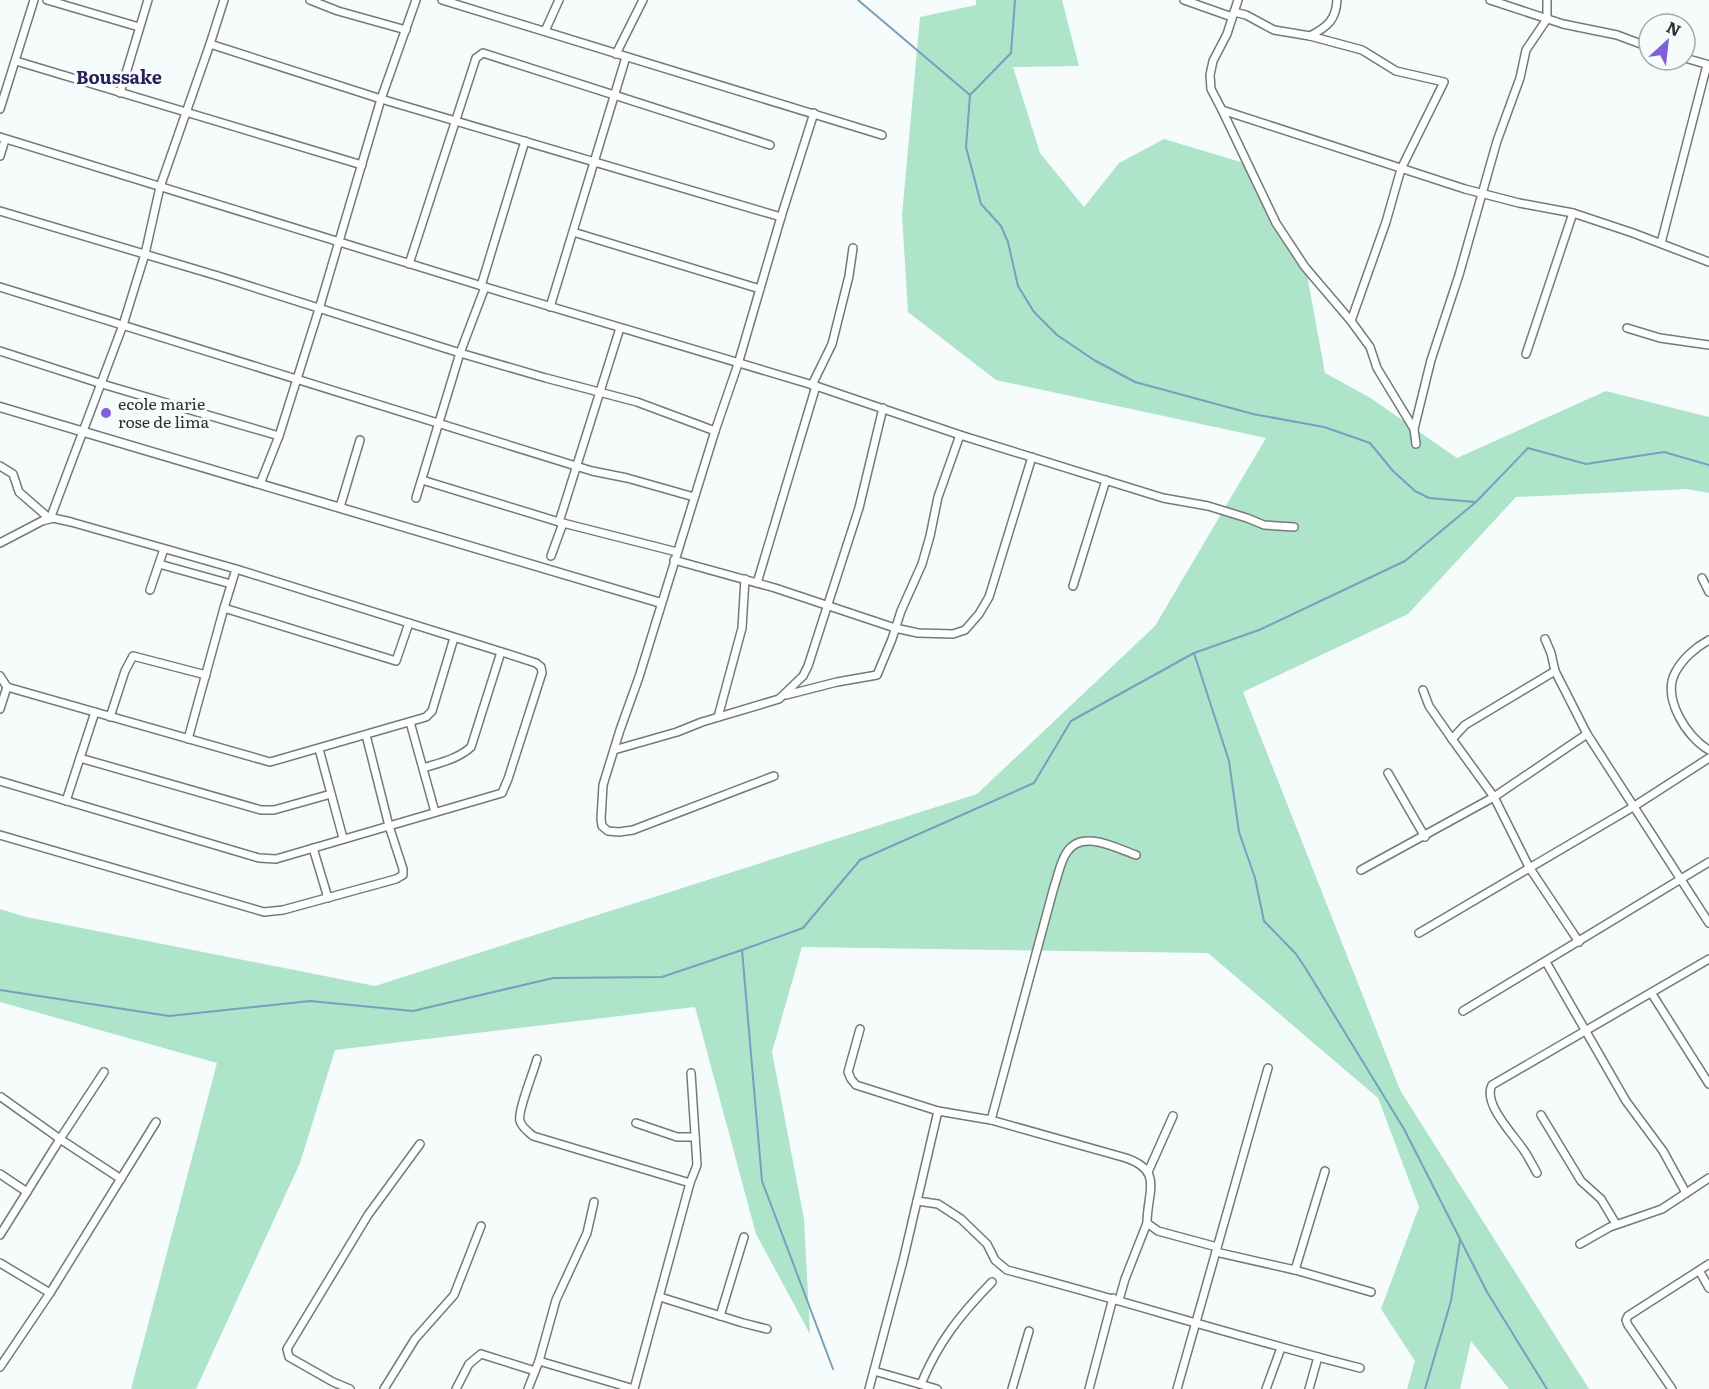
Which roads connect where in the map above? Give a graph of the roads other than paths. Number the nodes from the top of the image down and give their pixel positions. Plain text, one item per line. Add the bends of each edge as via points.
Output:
1 (34, 0) edge
2 (47, 0) edge
3 (147, 0) edge
4 (224, 0) edge
5 (310, 0) edge
6 (416, 0) edge
7 (442, 0) edge
8 (559, 0) edge
9 (643, 0) edge
10 (1184, 0) edge
11 (1238, 0) edge
12 (1337, 0) edge
13 (1490, 0) edge
14 (1547, 0) edge
15 (466, 3) edge
16 (1233, 15) junction
17 (1547, 19) junction
18 (139, 27) junction
19 (406, 30) junction
20 (545, 31) junction
21 (1310, 36) junction
22 (1637, 42) edge
23 (210, 44) junction
24 (616, 54) junction
25 (626, 57) junction
26 (16, 62) junction
27 (1708, 65) edge
28 (120, 93) junction
29 (615, 94) junction
30 (381, 99) junction
31 (0, 109) edge
32 (1222, 110) junction
33 (186, 112) junction
34 (814, 113) junction
35 (456, 121) junction
36 (882, 135) dead end
37 (3, 139) edge
38 (525, 141) junction
39 (770, 146) dead end
40 (0, 156) edge
41 (594, 162) junction
42 (362, 165) junction
43 (1401, 169) junction
44 (160, 187) junction
45 (1482, 193) junction
46 (0, 211) edge
47 (1573, 213) junction
48 (781, 217) junction
49 (573, 232) junction
50 (339, 242) junction
51 (1661, 243) junction
52 (853, 248) dead end
53 (145, 254) junction
54 (1709, 262) edge
55 (409, 264) junction
56 (0, 287) edge
57 (483, 287) junction
58 (760, 289) junction
59 (550, 307) junction
60 (319, 309) junction
61 (1351, 321) junction
62 (123, 325) junction
63 (621, 328) junction
64 (1627, 328) dead end
65 (1709, 345) edge
66 (0, 351) edge
67 (460, 352) junction
68 (1526, 354) dead end
69 (738, 364) junction
70 (296, 380) junction
71 (102, 384) junction
72 (814, 386) junction
73 (601, 391) junction
74 (0, 407) edge
75 (883, 408) junction
76 (440, 423) junction
77 (1414, 429) junction
78 (715, 431) junction
79 (84, 432) junction
80 (960, 435) junction
81 (279, 436) junction
82 (360, 440) dead end
83 (1416, 444) dead end
84 (1032, 457) junction
85 (0, 466) edge
86 (576, 466) junction
87 (422, 480) junction
88 (1106, 480) junction
89 (260, 484) junction
90 (694, 497) junction
91 (416, 498) dead end
92 (340, 507) junction
93 (50, 519) junction
94 (561, 522) junction
95 (1294, 527) dead end
96 (0, 543) edge
97 (164, 549) junction
98 (677, 552) junction
99 (551, 556) dead end
100 (674, 560) junction
101 (159, 564) junction
102 (236, 569) junction
103 (1702, 578) dead end
104 (745, 579) junction
105 (757, 583) junction
106 (231, 584) junction
107 (1073, 586) dead end
108 (150, 590) dead end
109 (1709, 592) edge
110 (661, 603) junction
111 (826, 604) junction
112 (224, 608) junction
113 (409, 623) junction
114 (895, 628) junction
115 (454, 638) junction
116 (1545, 639) dead end
117 (1709, 640) edge
118 (501, 652) junction
119 (1555, 671) junction
120 (206, 675) junction
121 (0, 676) edge
122 (7, 687) junction
123 (1423, 690) dead end
124 (785, 695) junction
125 (0, 709) edge
126 (95, 712) junction
127 (110, 717) junction
128 (718, 717) junction
129 (410, 722) junction
130 (1587, 734) junction
131 (366, 735) junction
132 (188, 739) junction
133 (1452, 739) junction
134 (319, 749) junction
135 (614, 750) junction
136 (1709, 750) edge
137 (80, 758) junction
138 (1709, 758) edge
139 (423, 768) junction
140 (1388, 773) dead end
141 (774, 776) dead end
142 (0, 781) edge
143 (331, 794) junction
144 (1494, 797) junction
145 (66, 801) junction
146 (1633, 807) junction
147 (435, 813) junction
148 (389, 825) junction
149 (0, 835) edge
150 (1425, 837) junction
151 (343, 838) junction
152 (313, 848) junction
153 (1136, 855) dead end
154 (1709, 862) edge
155 (1529, 867) junction
156 (1361, 870) dead end
157 (1682, 880) junction
158 (328, 898) junction
159 (1709, 923) edge
160 (1419, 933) dead end
161 (1579, 942) junction
162 (1709, 959) edge
163 (1546, 962) junction
164 (1652, 994) junction
165 (1463, 1011) dead end
166 (860, 1029) dead end
167 (1585, 1030) junction
168 (537, 1059) dead end
169 (1268, 1068) dead end
170 (104, 1072) dead end
171 (691, 1073) dead end
172 (1709, 1084) edge
173 (1, 1097) edge
174 (938, 1111) junction
175 (1541, 1115) dead end
176 (1173, 1116) dead end
177 (991, 1120) junction
178 (156, 1122) dead end
179 (636, 1123) dead end
180 (694, 1137) junction
181 (60, 1139) junction
182 (420, 1144) dead end
183 (1325, 1171) dead end
184 (1148, 1172) junction
185 (1537, 1173) dead end
186 (0, 1174) edge
187 (1709, 1178) edge
188 (121, 1179) junction
189 (690, 1183) junction
190 (27, 1192) junction
191 (1686, 1193) junction
192 (917, 1201) junction
193 (594, 1202) dead end
194 (1147, 1223) junction
195 (1616, 1224) junction
196 (481, 1226) dead end
197 (0, 1235) edge
198 (744, 1237) dead end
199 (1580, 1244) dead end
200 (1216, 1250) junction
201 (0, 1263) edge
202 (1709, 1264) edge
203 (1295, 1270) junction
204 (1700, 1272) junction
205 (992, 1282) dead end
206 (1709, 1288) edge
207 (1371, 1292) dead end
208 (50, 1293) junction
209 (660, 1297) junction
210 (1116, 1299) junction
211 (720, 1316) junction
212 (1196, 1322) junction
213 (767, 1329) dead end
214 (1029, 1331) dead end
215 (1281, 1348) junction
216 (1318, 1357) junction
217 (539, 1361) junction
218 (0, 1367) edge
219 (1360, 1368) dead end
220 (535, 1371) junction
221 (874, 1371) junction
222 (921, 1384) junction
223 (350, 1389) edge
224 (384, 1389) edge
225 (456, 1389) edge
226 (528, 1389) edge
227 (634, 1389) edge
228 (869, 1389) edge
229 (937, 1389) edge
230 (1012, 1389) edge
231 (1089, 1389) edge
232 (1177, 1389) edge
233 (1266, 1389) edge
234 (1309, 1389) edge
235 (1672, 1389) edge

1 - 26 street
2 - 18 street
3 - 18 street
4 - 23 street
5 - 19 street
6 - 19 street
7 - 15 street
8 - 20 street
9 - 24 street
10 - 16 street
11 - 16 street
12 - 21 street via 1334,17
13 - 17 street
14 - 17 street
15 - 20 street
16 - 21 street via 1246,15 1274,30
16 - 32 street via 1210,75
17 - 22 street
17 - 45 street via 1526,50
18 - 28 street
19 - 30 street
20 - 24 street
21 - 43 street via 1362,50 1396,71 1444,82
23 - 30 street
23 - 33 street
24 - 25 street
25 - 29 street
25 - 34 street
26 - 28 street
26 - 31 street
27 - 51 street
28 - 33 street
29 - 35 street via 483,53 476,58
29 - 39 street
29 - 41 street
30 - 35 street
30 - 42 street
32 - 43 street
32 - 61 street via 1276,224 1305,267
33 - 42 street
33 - 44 street
34 - 36 street
34 - 48 street
35 - 38 street
35 - 55 street
37 - 40 street
37 - 44 street
38 - 41 street
38 - 57 street
41 - 48 street
41 - 49 street
42 - 50 street
43 - 45 street
43 - 61 street
44 - 50 street
44 - 53 street
45 - 47 street
45 - 77 street
46 - 53 street
47 - 51 street
47 - 68 street
48 - 58 street
49 - 58 street
49 - 59 street
50 - 55 street
50 - 60 street
51 - 54 street
52 - 72 street via 832,344
53 - 60 street
53 - 62 street
55 - 57 street
56 - 62 street
57 - 59 street
57 - 67 street
58 - 69 street
59 - 63 street
60 - 67 street
60 - 70 street
61 - 77 street via 1370,347 1377,368
62 - 70 street
62 - 71 street
63 - 69 street
63 - 73 street
64 - 65 street via 1660,338
66 - 71 street
67 - 73 street
67 - 76 street
69 - 72 street
69 - 78 street
70 - 76 street
70 - 81 street
71 - 79 street
71 - 81 street
72 - 75 street
72 - 105 street
73 - 78 street
73 - 86 street
74 - 79 street
75 - 80 street
75 - 111 street via 859,508
76 - 86 street
76 - 87 street
77 - 83 street
78 - 90 street
79 - 89 street
79 - 93 street
80 - 84 street
80 - 114 street via 938,497 922,564
81 - 89 street
82 - 92 street
84 - 88 street
84 - 114 street via 989,597 979,614 965,630 953,634
85 - 93 street via 13,474 19,492
86 - 90 street
86 - 94 street
87 - 91 street
87 - 94 street
88 - 95 street via 1264,525
88 - 107 street
89 - 92 street
90 - 98 street
92 - 110 street
93 - 96 street
93 - 97 street
94 - 98 street
94 - 99 street
97 - 101 street
97 - 102 street
98 - 100 street
100 - 104 street
100 - 110 street
101 - 106 street
101 - 108 street
102 - 106 street
102 - 113 street
103 - 109 street
104 - 105 street
104 - 128 street via 742,628
105 - 111 street
106 - 112 street
110 - 135 street
111 - 114 street
111 - 124 street via 808,666
112 - 113 street via 396,661
112 - 120 street
113 - 115 street
114 - 124 street via 877,675
115 - 118 street
115 - 129 street via 432,711
116 - 119 street
117 - 136 street via 1686,658 1671,686 1680,718 1692,736
118 - 139 street via 471,747
118 - 147 street via 536,663 542,674 507,785 502,793
119 - 130 street
119 - 133 street via 1465,725
120 - 127 street via 133,656
120 - 132 street
121 - 122 street
122 - 125 street
122 - 126 street
123 - 133 street
124 - 128 street
126 - 127 street
126 - 137 street
127 - 132 street
128 - 135 street
129 - 131 street
129 - 139 street
130 - 144 street
130 - 146 street
131 - 134 street
131 - 148 street
132 - 134 street via 270,762
133 - 144 street
134 - 143 street
135 - 141 street via 601,802 601,819 608,831 633,830
137 - 143 street via 261,810
137 - 145 street
138 - 146 street
139 - 147 street
140 - 150 street
142 - 145 street
143 - 151 street
144 - 150 street
144 - 155 street
145 - 152 street via 259,858 276,859
146 - 155 street
146 - 157 street
147 - 148 street
148 - 151 street
148 - 158 street via 403,875
149 - 158 street via 264,912
150 - 156 street
151 - 152 street
152 - 158 street
153 - 177 street via 1080,840 1065,854
154 - 157 street
155 - 160 street
155 - 161 street
157 - 159 street
157 - 161 street
161 - 163 street
162 - 164 street
163 - 165 street
163 - 167 street
164 - 167 street
164 - 172 street
166 - 174 street via 848,1072 851,1079
167 - 185 street via 1492,1085 1490,1090 1494,1108
167 - 191 street
168 - 189 street via 521,1110 520,1121 525,1130 533,1136
169 - 200 street
170 - 181 street
171 - 180 street
173 - 181 street
174 - 177 street
174 - 192 street
175 - 195 street via 1581,1181 1601,1199
176 - 184 street
177 - 184 street via 1126,1158
178 - 188 street
179 - 180 street via 677,1137
180 - 189 street via 697,1165
181 - 188 street
181 - 190 street
182 - 223 street via 368,1215 287,1349 289,1357
183 - 203 street
184 - 194 street via 1151,1188
186 - 190 street
187 - 191 street
188 - 208 street
189 - 209 street
190 - 197 street
191 - 195 street via 1654,1212
192 - 210 street via 938,1204 961,1219 1007,1270
192 - 221 street
193 - 217 street via 587,1233 556,1300
194 - 200 street via 1158,1231
194 - 210 street
195 - 199 street
196 - 224 street via 454,1295 415,1339
198 - 211 street
200 - 203 street
200 - 212 street
201 - 208 street
202 - 204 street
203 - 207 street
204 - 206 street
204 - 235 street via 1626,1320
205 - 222 street via 942,1341
208 - 218 street
209 - 211 street
209 - 227 street
210 - 212 street
210 - 231 street
211 - 213 street
212 - 215 street
212 - 232 street
214 - 230 street
215 - 216 street
215 - 233 street
216 - 219 street
216 - 234 street
217 - 220 street
217 - 227 street
220 - 225 street via 481,1354 469,1364
220 - 226 street
221 - 222 street
221 - 228 street
222 - 229 street

